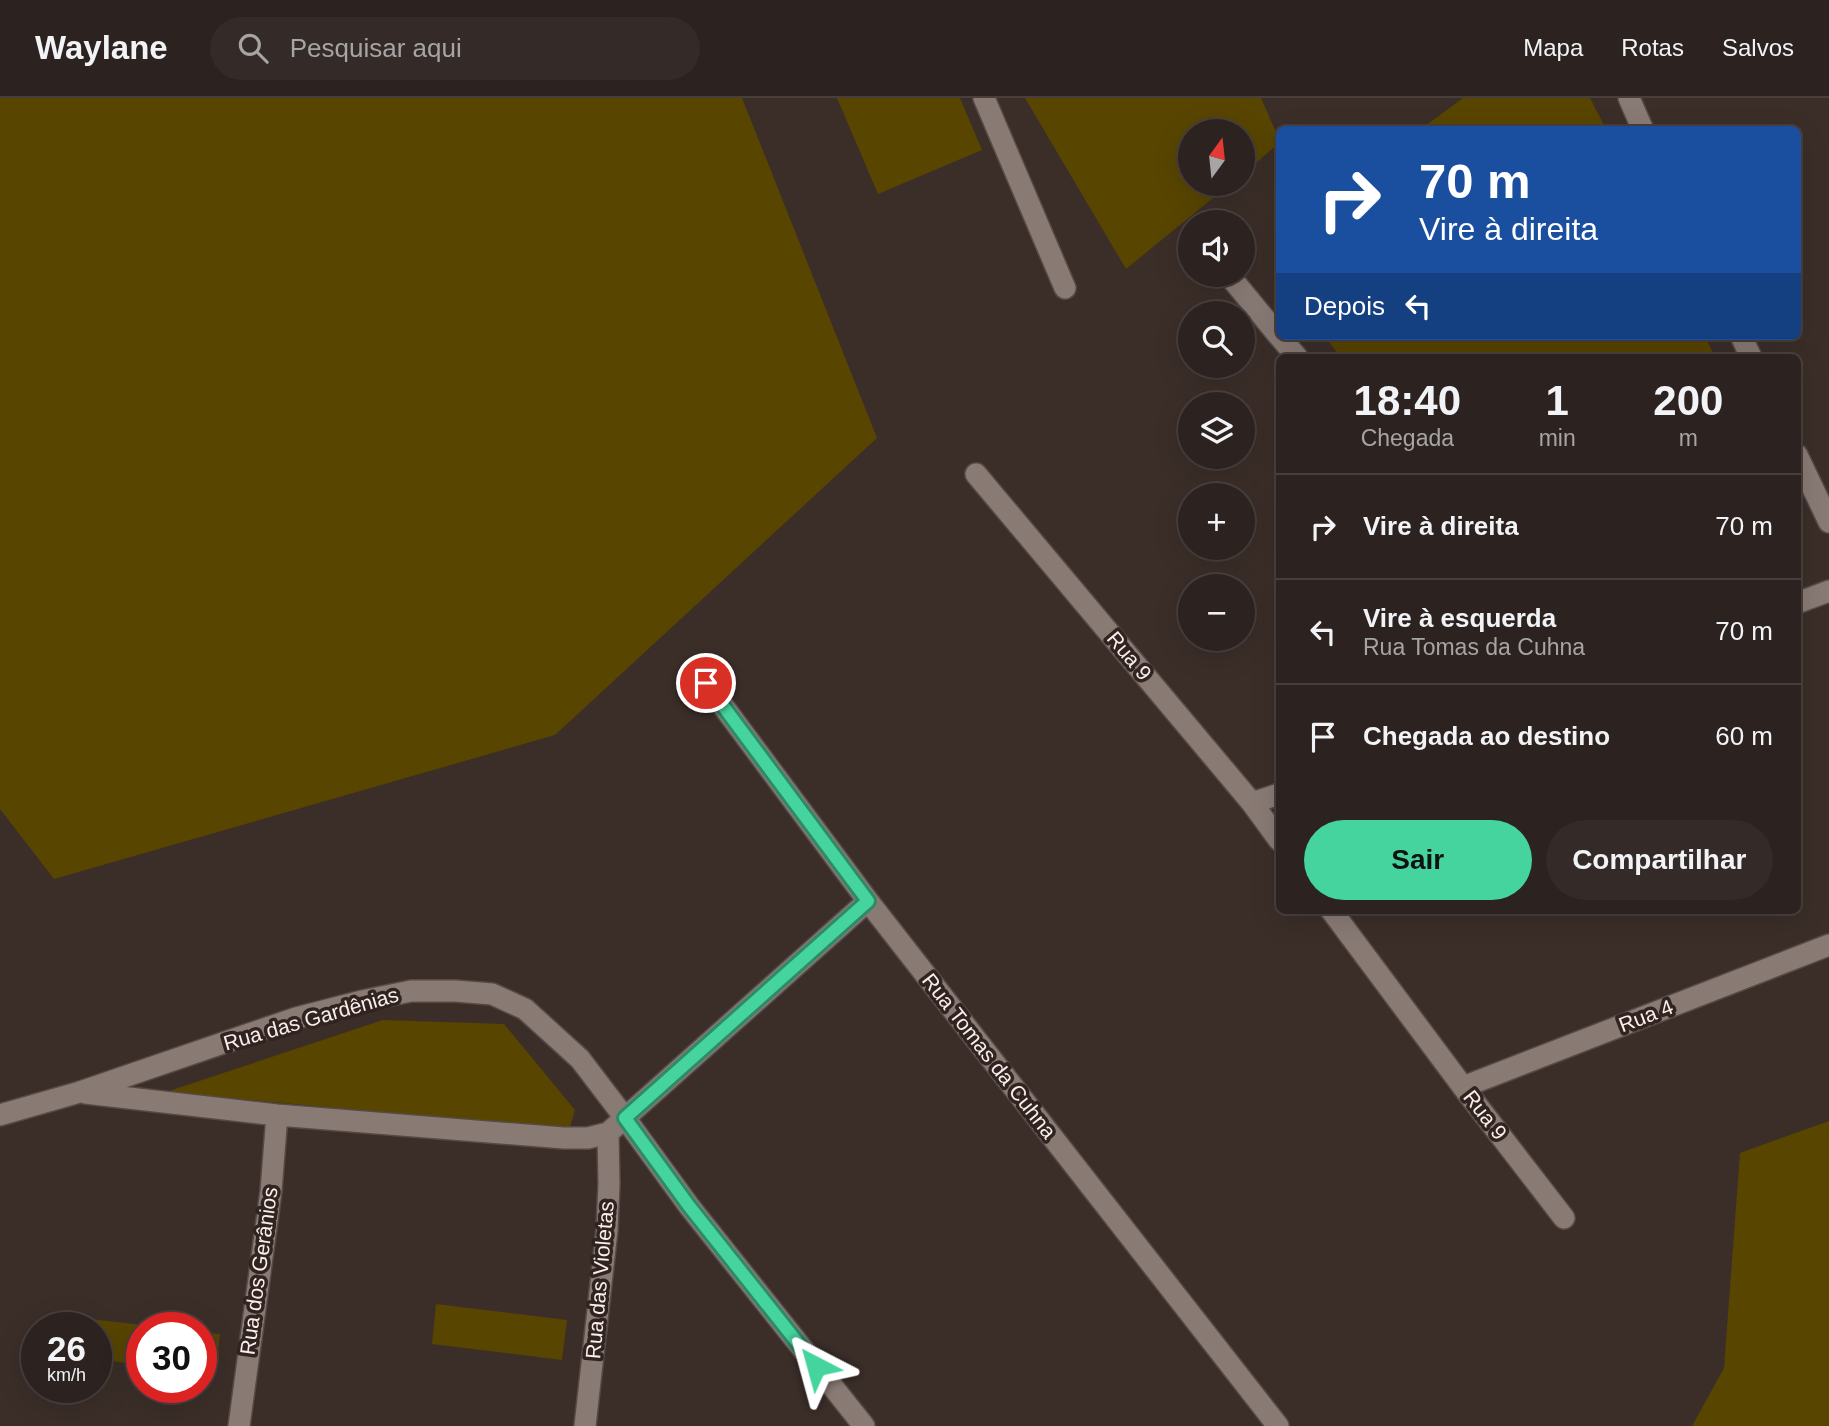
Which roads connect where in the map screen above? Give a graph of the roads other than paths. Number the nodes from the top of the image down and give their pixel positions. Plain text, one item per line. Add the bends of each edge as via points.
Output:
1 (984, 98) edge
2 (1629, 98) edge
3 (1641, 126) edge
4 (1239, 287) edge
5 (1065, 288) dead end
6 (1276, 332) edge
7 (1282, 340) edge
8 (1294, 354) edge
9 (1801, 463) edge
10 (976, 474) dead end
11 (1829, 522) edge
12 (1829, 591) edge
13 (1801, 602) edge
14 (706, 683) dead end
15 (1276, 795) edge
16 (1252, 803) junction
17 (1276, 836) edge
18 (868, 901) junction
19 (1334, 914) edge
20 (1829, 945) edge
21 (1463, 1087) junction
22 (80, 1092) junction
23 (0, 1115) edge
24 (277, 1115) junction
25 (625, 1118) junction
26 (608, 1133) junction
27 (1564, 1218) dead end
28 (239, 1426) edge
29 (585, 1426) edge
30 (864, 1426) edge
31 (1278, 1426) edge

1 - 5 street
2 - 3 street
4 - 6 street
7 - 8 street
9 - 11 street
10 - 16 street, Rua 9
12 - 13 street
14 - 18 street, Rua Tomas da Cuhna
15 - 16 street
16 - 17 street, Rua 9
18 - 25 street
18 - 31 street, Rua Tomas da Cuhna
19 - 21 street, Rua 9
20 - 21 street, Rua 4
21 - 27 street, Rua 9
22 - 23 street, Rua das Gardênias
22 - 24 street, Rua das Gardênias
22 - 25 street, Rua das Gardênias via 296,1018 411,991 455,991 492,994 525,1009 580,1059
24 - 26 street, Rua das Gardênias via 564,1138
24 - 28 street, Rua dos Gerânios
25 - 26 street
25 - 30 street, Rua das Gardênias
26 - 29 street, Rua das Violetas via 607,1230

